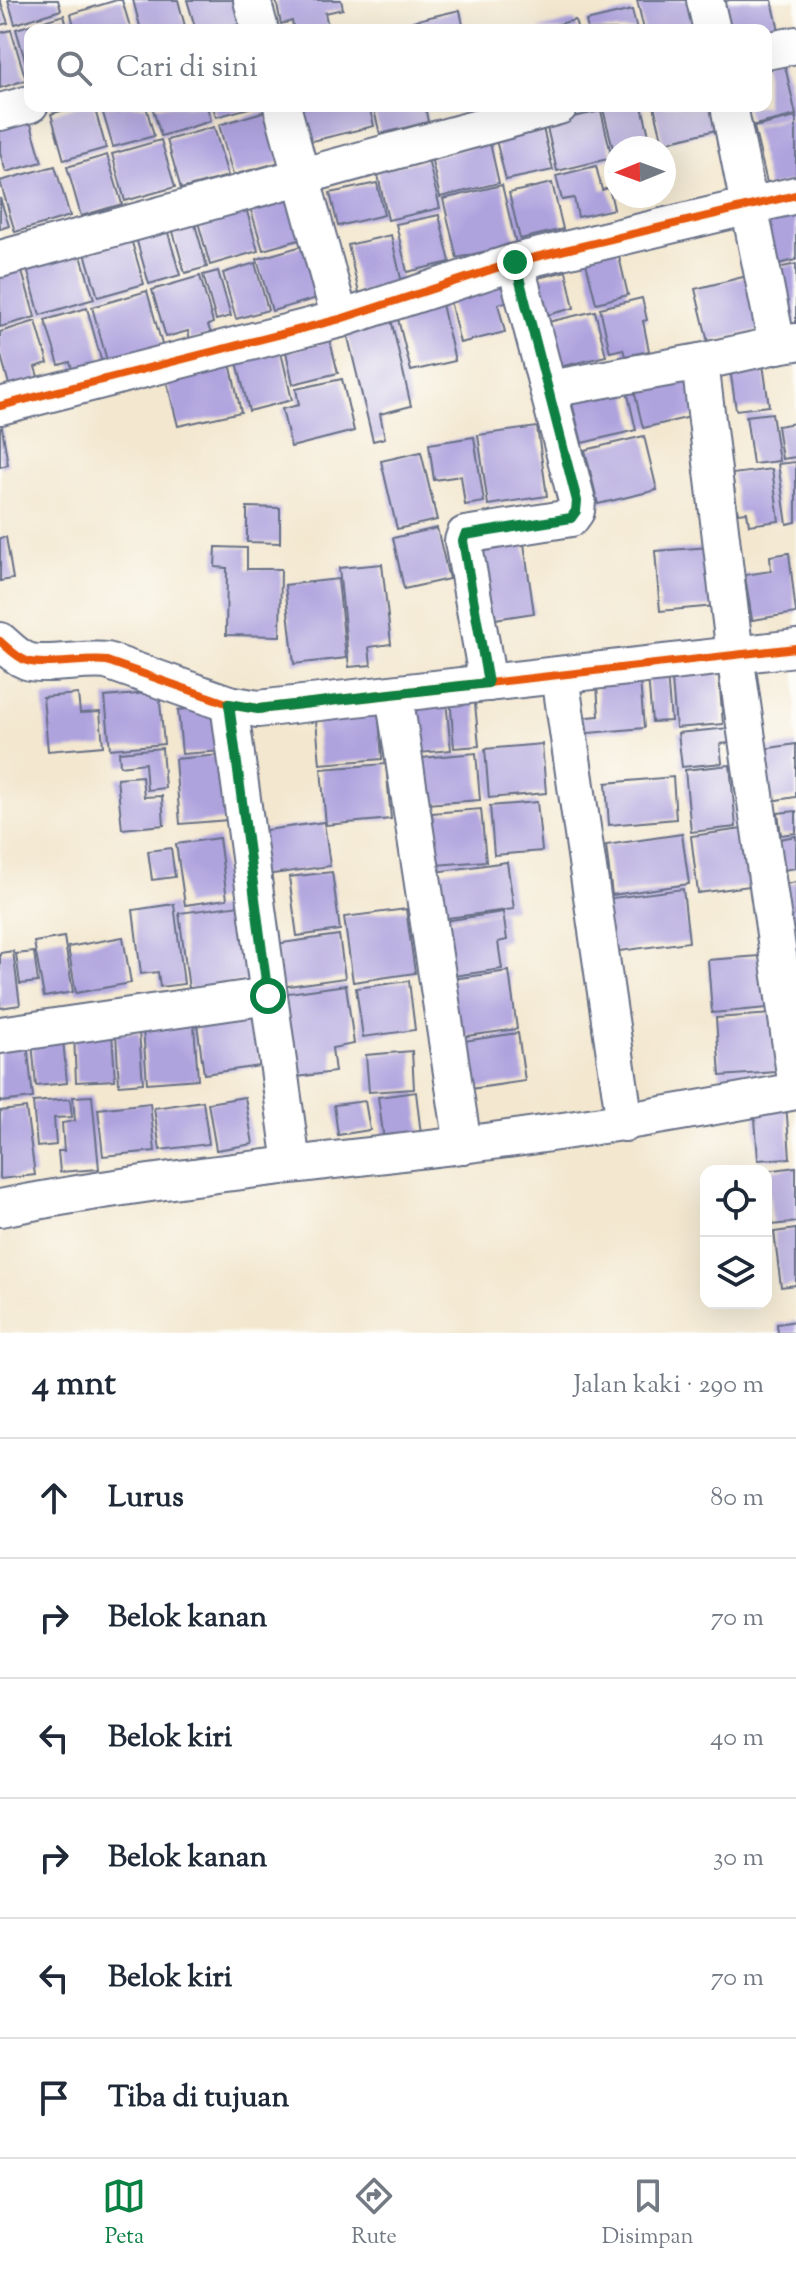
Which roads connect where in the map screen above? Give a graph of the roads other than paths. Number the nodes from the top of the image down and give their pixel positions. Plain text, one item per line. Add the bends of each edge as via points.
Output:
1 (252, 0) edge
2 (705, 0) edge
3 (258, 24) edge
4 (711, 24) edge
5 (796, 45) edge
6 (772, 50) edge
7 (24, 106) edge
8 (0, 112) edge
9 (284, 112) edge
10 (537, 112) edge
11 (730, 112) edge
12 (302, 177) junction
13 (796, 195) edge
14 (751, 205) junction
15 (0, 259) edge
16 (515, 262) junction
17 (340, 319) junction
18 (787, 343) edge
19 (700, 362) junction
20 (550, 389) junction
21 (0, 406) edge
22 (0, 641) edge
23 (796, 648) edge
24 (735, 655) junction
25 (560, 676) junction
26 (488, 683) junction
27 (394, 694) junction
28 (229, 704) junction
29 (268, 996) junction
30 (0, 1035) edge
31 (796, 1081) edge
32 (796, 1091) edge
33 (625, 1123) junction
34 (463, 1145) junction
35 (292, 1164) junction
36 (0, 1208) edge

1 - 3 street
2 - 4 street
5 - 6 street
7 - 8 street
9 - 12 street
10 - 12 street
11 - 14 street
12 - 15 street
12 - 17 street
13 - 14 street
14 - 16 street
14 - 18 street
16 - 17 street
16 - 20 street
17 - 21 street
18 - 19 street
19 - 20 street
19 - 24 street
20 - 26 street via 576,511 571,518 464,538
22 - 28 street via 24,660 107,661
23 - 24 street
24 - 25 street
24 - 31 street
25 - 26 street
25 - 33 street
26 - 27 street
27 - 28 street via 258,709
27 - 34 street
28 - 29 street
29 - 30 street
29 - 35 street
32 - 33 street
33 - 34 street
34 - 35 street
35 - 36 street

